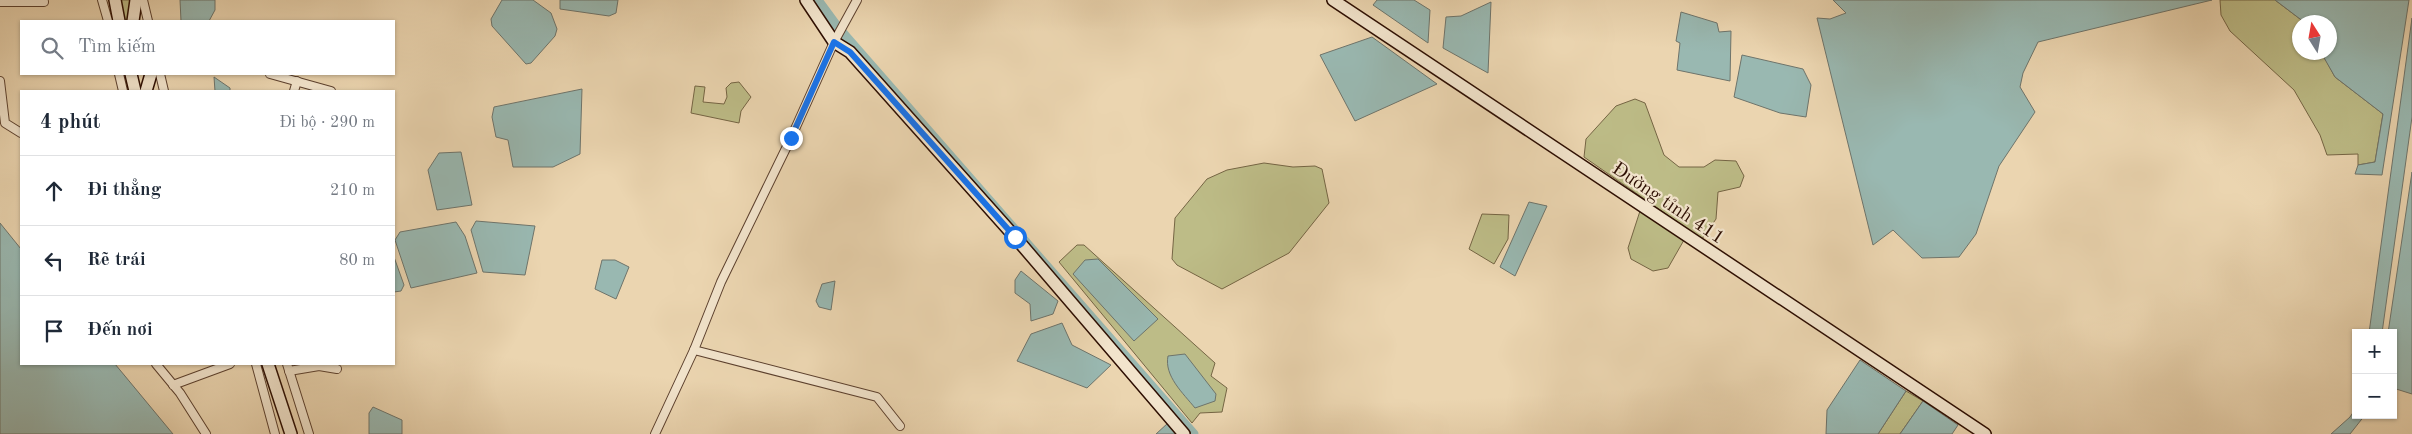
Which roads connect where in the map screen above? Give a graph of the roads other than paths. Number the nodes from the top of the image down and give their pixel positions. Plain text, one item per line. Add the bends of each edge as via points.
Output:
1 (102, 0) edge
2 (115, 0) edge
3 (136, 0) edge
4 (143, 0) edge
5 (806, 0) edge
6 (857, 0) edge
7 (1333, 0) edge
8 (0, 2) edge
9 (44, 2) dead end
10 (108, 20) edge
11 (120, 20) edge
12 (133, 20) edge
13 (148, 20) edge
14 (835, 41) junction
15 (119, 75) edge
16 (131, 75) edge
17 (151, 75) edge
18 (160, 75) edge
19 (274, 75) edge
20 (0, 81) edge
21 (297, 81) junction
22 (123, 90) edge
23 (135, 90) edge
24 (146, 90) edge
25 (164, 90) edge
26 (294, 90) edge
27 (328, 90) edge
28 (20, 133) edge
29 (694, 350) junction
30 (157, 365) edge
31 (227, 365) edge
32 (256, 365) edge
33 (268, 365) edge
34 (288, 367) edge
35 (337, 369) dead end
36 (173, 385) junction
37 (900, 426) dead end
38 (206, 434) edge
39 (275, 434) edge
40 (290, 434) edge
41 (309, 434) edge
42 (655, 434) edge
43 (1184, 434) edge
44 (1985, 434) edge

1 - 10 street
2 - 11 main road
3 - 12 main road
4 - 13 street
5 - 14 main road
6 - 14 street
7 - 44 main road, Đường tỉnh 411
8 - 9 street
14 - 29 street via 722,282
14 - 43 main road via 850,52 989,208
15 - 22 street
16 - 23 main road
17 - 24 main road
18 - 25 street
19 - 21 street
20 - 28 street via 5,123
21 - 26 street
21 - 27 street
29 - 37 street via 877,397
29 - 42 street
30 - 36 street
31 - 36 street
32 - 39 street
33 - 40 main road
34 - 35 street
34 - 41 street
36 - 38 street

